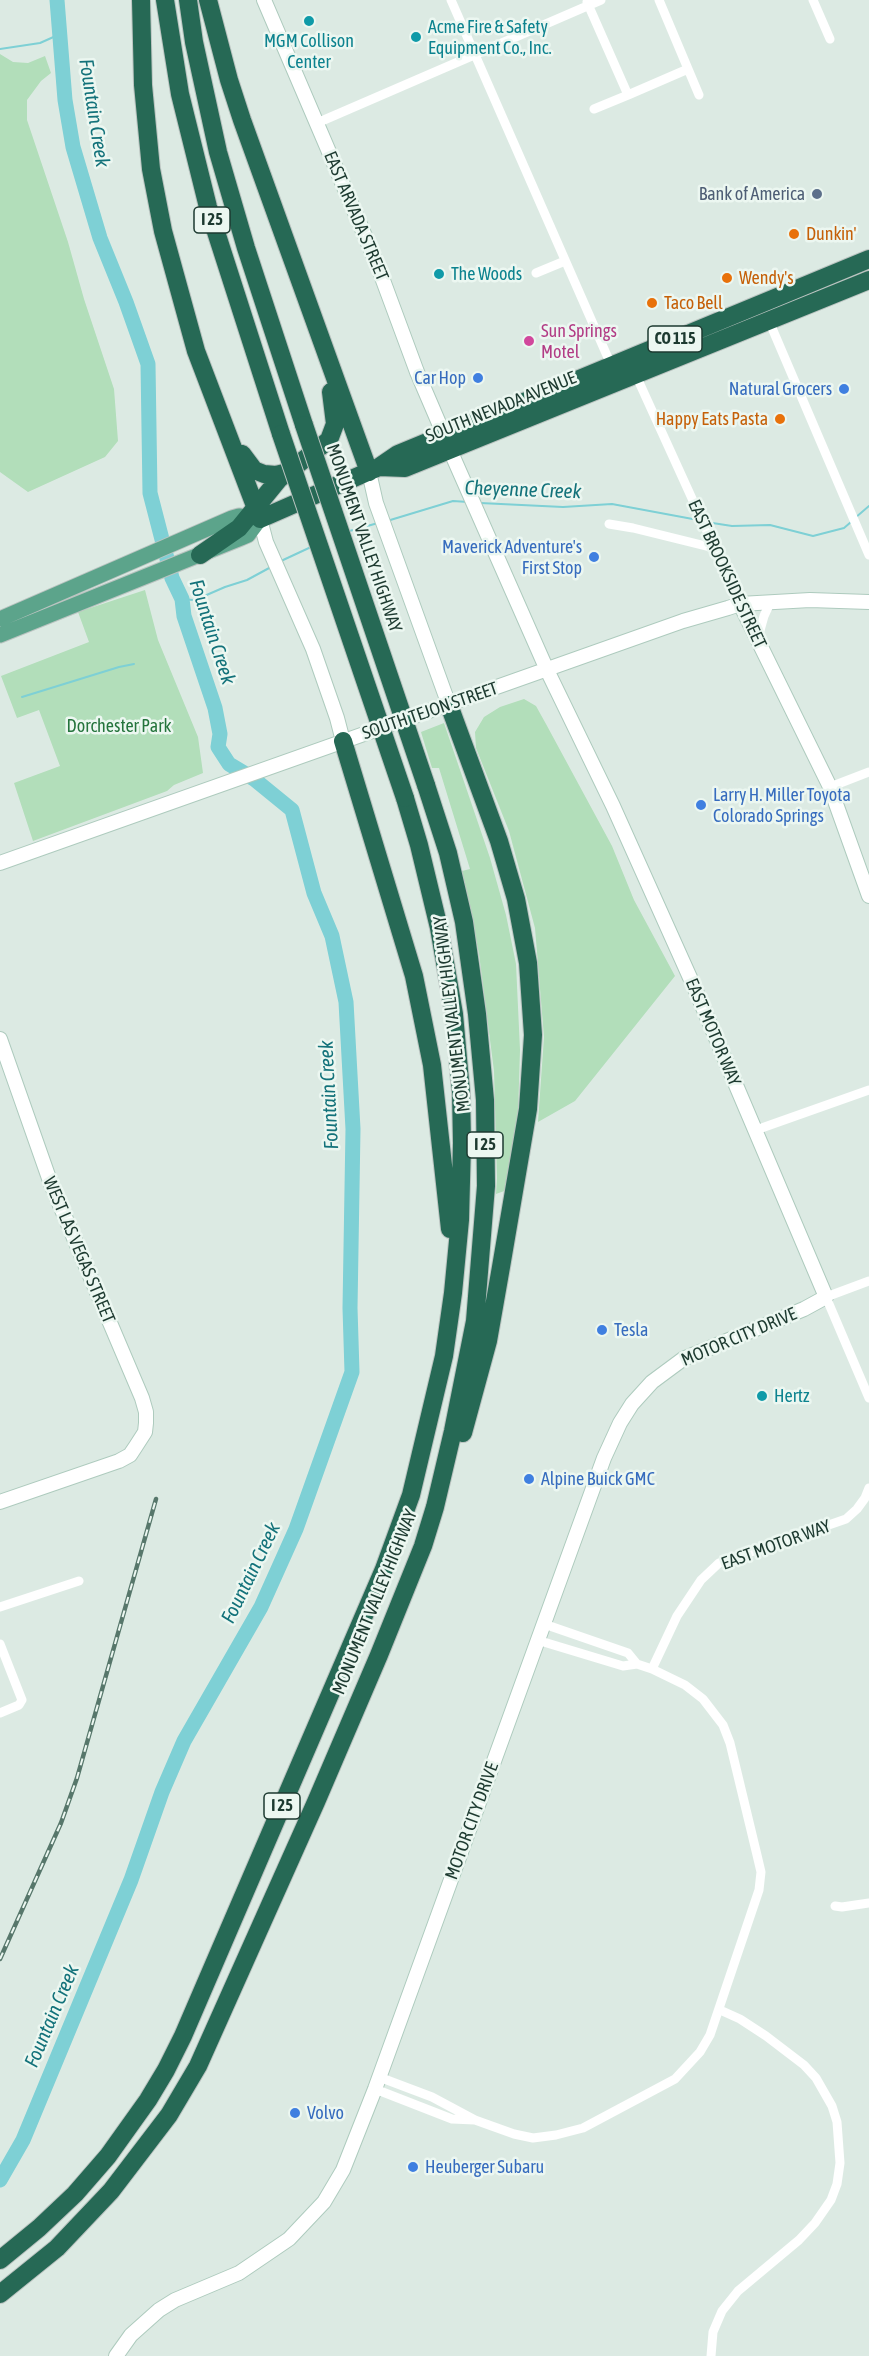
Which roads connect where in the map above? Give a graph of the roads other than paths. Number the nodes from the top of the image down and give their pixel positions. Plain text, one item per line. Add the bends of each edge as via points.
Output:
1 (141, 0) edge
2 (165, 0) edge
3 (188, 0) edge
4 (208, 0) edge
5 (264, 0) edge
6 (452, 0) edge
7 (601, 0) edge
8 (659, 0) edge
9 (813, 0) edge
10 (588, 3) edge
11 (830, 39) dead end
12 (475, 55) junction
13 (688, 69) junction
14 (628, 95) junction
15 (699, 95) dead end
16 (594, 110) dead end
17 (317, 123) junction
18 (869, 259) edge
19 (565, 261) junction
20 (296, 270) junction
21 (536, 273) dead end
22 (869, 280) edge
23 (807, 284) junction
24 (752, 307) junction
25 (769, 321) junction
26 (713, 344) junction
27 (628, 358) junction
28 (611, 366) junction
29 (204, 370) junction
30 (636, 375) junction
31 (618, 383) junction
32 (447, 442) junction
33 (374, 470) junction
34 (291, 471) junction
35 (246, 522) junction
36 (609, 524) dead end
37 (865, 536) edge
38 (714, 548) junction
39 (869, 553) edge
40 (200, 555) joint
41 (869, 602) edge
42 (770, 603) junction
43 (740, 604) junction
44 (0, 619) edge
45 (0, 635) edge
46 (757, 641) junction
47 (547, 670) junction
48 (449, 705) junction
49 (343, 741) junction
50 (869, 772) edge
51 (830, 787) junction
52 (0, 863) edge
53 (869, 896) edge
54 (0, 1039) edge
55 (869, 1090) edge
56 (756, 1130) junction
57 (869, 1281) edge
58 (453, 1293) junction
59 (826, 1297) junction
60 (869, 1398) edge
61 (869, 1488) edge
62 (0, 1502) edge
63 (435, 1507) junction
64 (79, 1581) dead end
65 (0, 1607) edge
66 (544, 1624) junction
67 (537, 1640) junction
68 (0, 1644) edge
69 (638, 1664) junction
70 (652, 1669) junction
71 (0, 1713) edge
72 (869, 1903) edge
73 (838, 1906) dead end
74 (720, 2010) junction
75 (377, 2083) junction
76 (0, 2260) edge
77 (0, 2295) edge
78 (116, 2356) edge
79 (711, 2356) edge

1 - 29 highway via 143,85 151,168 178,289
2 - 58 highway, MONUMENT VALLEY HIGHWAY / I 25, bridge via 180,94 208,207 405,798 439,928 459,1070 462,1143
3 - 63 highway, MONUMENT VALLEY HIGHWAY / I 25, bridge via 218,152 246,248 448,853 464,922 477,1014 486,1186 475,1321
4 - 20 highway via 229,80
5 - 17 street, EAST ARVADA STREET
6 - 12 street
7 - 10 street
8 - 13 street
9 - 11 street
10 - 12 street
10 - 14 street
12 - 17 street
12 - 19 street
13 - 14 street
13 - 15 street
14 - 16 street
17 - 32 street, EAST ARVADA STREET
18 - 23 highway, SOUTH NEVADA AVENUE / CO 115
19 - 21 street
19 - 28 street
20 - 33 highway
20 - 34 highway via 332,394 335,424 324,446
22 - 25 highway, SOUTH NEVADA AVENUE / CO 115
23 - 24 highway, SOUTH NEVADA AVENUE / CO 115
23 - 25 highway via 796,298 778,305
24 - 26 highway via 754,314 750,318 720,331
24 - 27 highway, SOUTH NEVADA AVENUE / CO 115
25 - 26 highway, SOUTH NEVADA AVENUE / CO 115
25 - 37 street via 851,513
26 - 30 highway, SOUTH NEVADA AVENUE / CO 115
27 - 28 highway, SOUTH NEVADA AVENUE / CO 115
27 - 30 street, EAST BROOKSIDE STREET
28 - 31 street
28 - 32 highway, SOUTH NEVADA AVENUE / CO 115
29 - 34 highway via 250,466 264,474
29 - 35 highway
30 - 31 highway, SOUTH NEVADA AVENUE / CO 115
30 - 38 street, EAST BROOKSIDE STREET
31 - 32 highway, SOUTH NEVADA AVENUE / CO 115
32 - 33 highway, SOUTH NEVADA AVENUE / CO 115 via 405,468
32 - 47 street, EAST ARVADA STREET
33 - 35 highway, SOUTH NEVADA AVENUE / CO 115
33 - 48 street via 376,503
34 - 35 highway via 273,486
35 - 40 highway
35 - 44 main road, SOUTH NEVADA AVENUE via 106,573
35 - 49 street via 266,542 313,649
36 - 38 street
37 - 39 street
38 - 43 street, EAST BROOKSIDE STREET
40 - 45 main road
41 - 42 street, SOUTH TEJON STREET
42 - 43 street, SOUTH TEJON STREET
42 - 46 street
43 - 46 street, EAST BROOKSIDE STREET
43 - 47 street, SOUTH TEJON STREET
46 - 51 street, EAST BROOKSIDE STREET
47 - 48 street, SOUTH TEJON STREET
47 - 56 street, EAST MOTOR WAY via 613,806
48 - 49 street, SOUTH TEJON STREET
48 - 63 highway via 516,899 528,963 533,1035 528,1109 488,1341 464,1431
49 - 52 street, SOUTH TEJON STREET
49 - 58 highway via 414,976 429,1047 446,1180
50 - 51 street
51 - 53 street, EAST BROOKSIDE STREET
54 - 62 street, WEST LAS VEGAS STREET via 51,1184 146,1412 141,1438 130,1455
55 - 56 street
56 - 59 street, EAST MOTOR WAY
57 - 59 street
58 - 76 highway, MONUMENT VALLEY HIGHWAY / I 25 via 444,1356 411,1495 388,1558 183,2036 148,2100 108,2156 75,2194
59 - 60 street, EAST MOTOR WAY
59 - 66 street, MOTOR CITY DRIVE via 682,1359 632,1404 604,1458
61 - 70 street, EAST MOTOR WAY via 846,1519 719,1563 701,1580 677,1616
63 - 77 highway, MONUMENT VALLEY HIGHWAY / I 25 via 379,1655 198,2066 169,2115 111,2191 57,2248
64 - 65 street
66 - 67 street, MOTOR CITY DRIVE
66 - 69 street via 628,1653
67 - 69 street via 623,1666
67 - 75 street, MOTOR CITY DRIVE
68 - 71 street via 22,1700
69 - 70 street
70 - 74 street via 703,1699 723,1725 758,1855 759,1890
72 - 73 street
74 - 75 street via 700,2052 675,2079 583,2128 556,2135 533,2138 475,2120 452,2119
74 - 79 street via 766,2036 816,2078 837,2122 840,2163 831,2200 815,2223 738,2291 722,2311 713,2332
75 - 78 street, MOTOR CITY DRIVE via 346,2165 309,2219 253,2265 159,2310 130,2335

